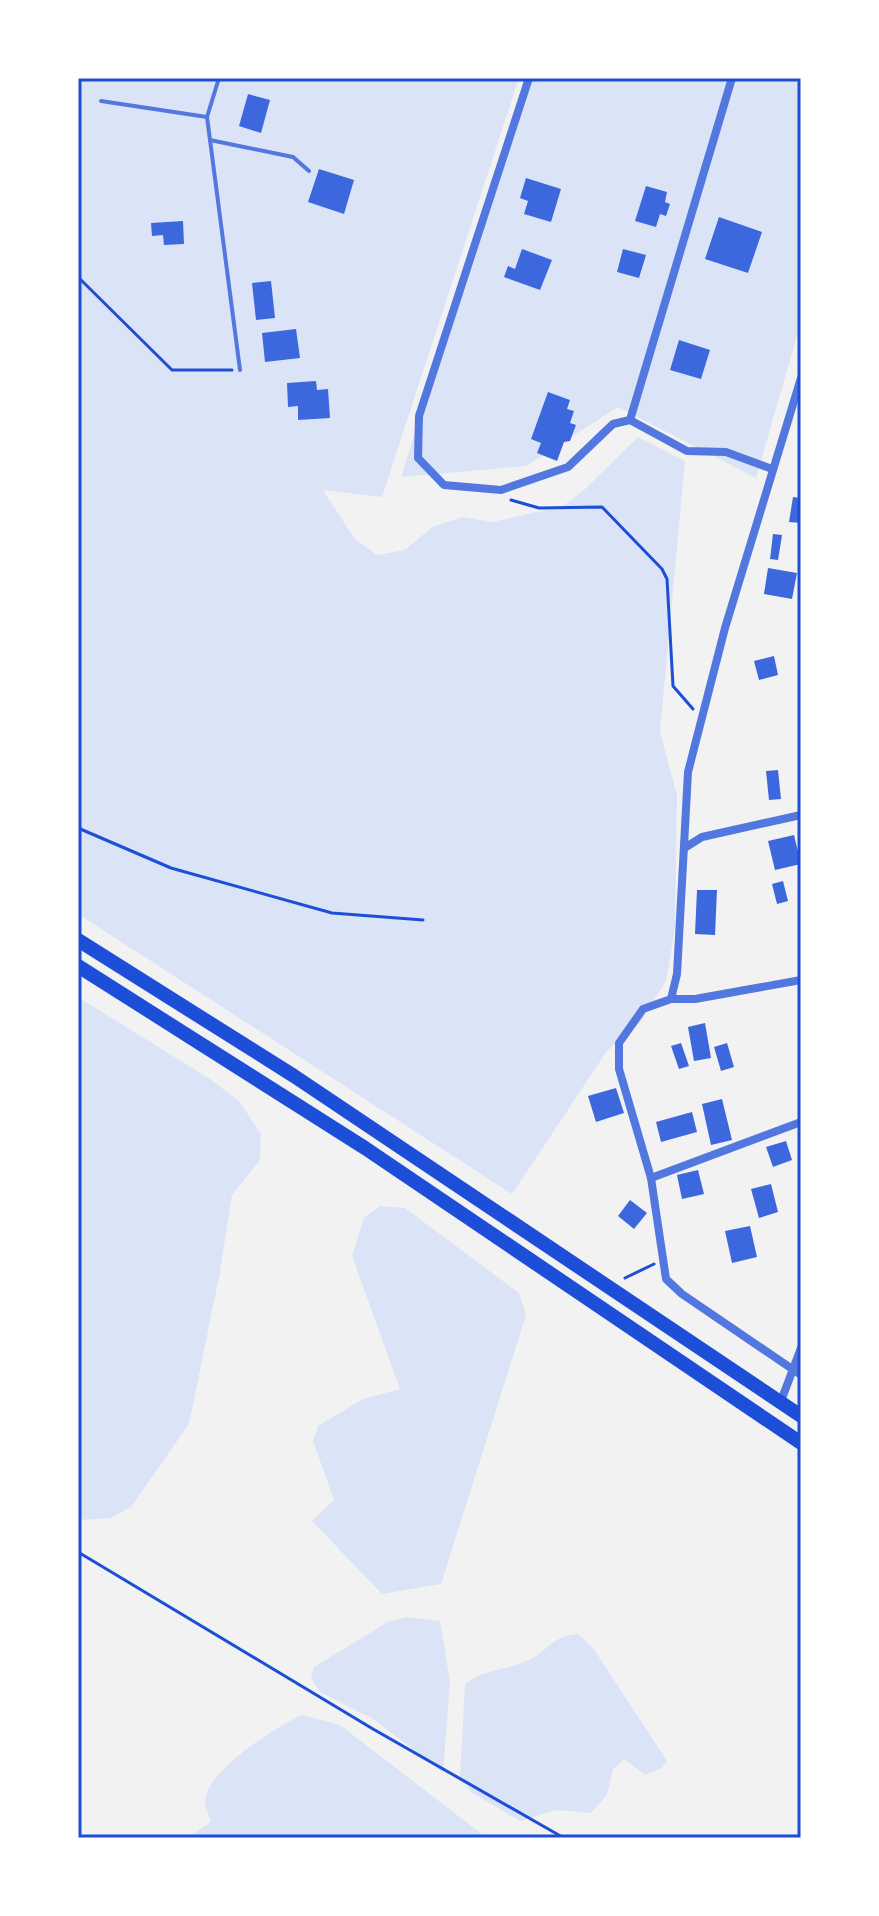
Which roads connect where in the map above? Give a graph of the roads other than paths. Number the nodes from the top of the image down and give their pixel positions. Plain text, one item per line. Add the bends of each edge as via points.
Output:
1 (219, 78) edge
2 (529, 78) edge
3 (732, 78) edge
4 (101, 101) dead end
5 (207, 117) junction
6 (210, 140) junction
7 (309, 171) dead end
8 (240, 370) road end
9 (801, 378) edge
10 (630, 420) junction
11 (772, 469) junction
12 (801, 815) edge
13 (686, 847) junction
14 (78, 940) edge
15 (78, 966) edge
16 (801, 980) edge
17 (671, 999) junction
18 (801, 1122) edge
19 (651, 1178) junction
20 (801, 1348) edge
21 (793, 1369) junction
22 (801, 1375) edge
23 (781, 1401) junction
24 (801, 1416) edge
25 (801, 1443) edge

1 - 5 lane
2 - 10 street via 419,416 418,458 444,485 501,490 568,467 613,424
3 - 10 street
4 - 5 lane
5 - 6 lane
6 - 7 lane via 293,157
6 - 8 lane
9 - 11 street
10 - 11 street via 687,451 726,452
11 - 13 street via 688,772
12 - 13 street via 702,837
13 - 17 street
14 - 23 main road via 294,1076
15 - 25 main road via 365,1148
16 - 17 street
17 - 19 street via 643,1009 619,1043 619,1069
18 - 19 street
19 - 21 street via 666,1279
20 - 21 street
21 - 22 street
21 - 23 street
23 - 24 main road

